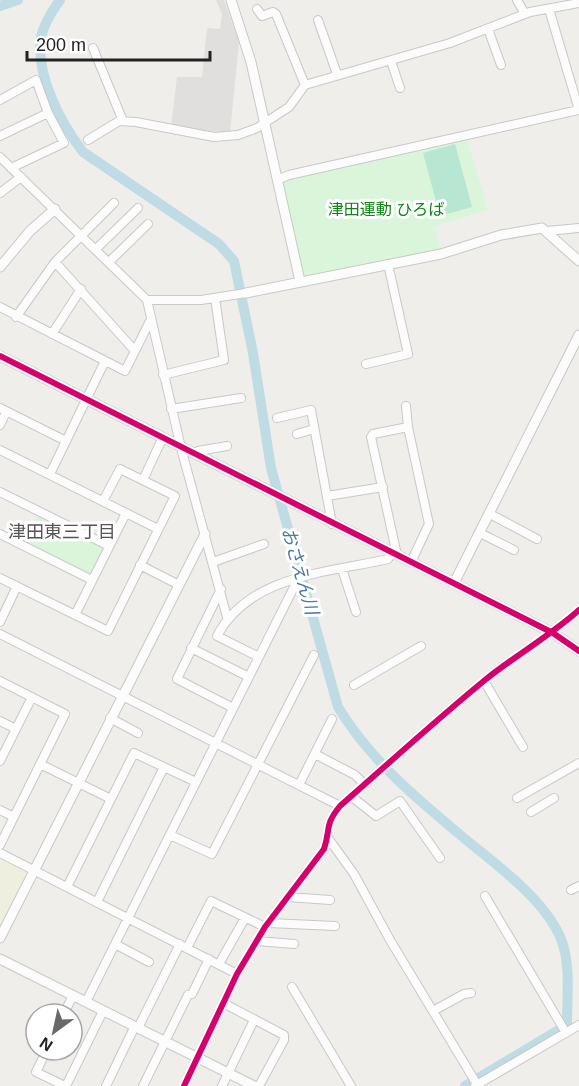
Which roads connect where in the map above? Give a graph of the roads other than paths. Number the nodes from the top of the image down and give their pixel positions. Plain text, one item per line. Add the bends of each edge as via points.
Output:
1 (231, 0) edge
2 (517, 0) edge
3 (579, 3) edge
4 (257, 9) dead end
5 (549, 9) junction
6 (525, 14) junction
7 (318, 20) dead end
8 (488, 29) junction
9 (93, 48) dead end
10 (391, 61) junction
11 (501, 65) dead end
12 (337, 74) junction
13 (305, 85) junction
14 (400, 88) dead end
15 (0, 99) edge
16 (579, 110) edge
17 (48, 113) junction
18 (123, 121) junction
19 (265, 123) junction
20 (0, 136) edge
21 (88, 140) dead end
22 (0, 157) edge
23 (11, 168) junction
24 (21, 177) junction
25 (277, 180) junction
26 (0, 193) edge
27 (114, 203) dead end
28 (138, 208) dead end
29 (55, 209) junction
30 (148, 224) dead end
31 (579, 228) edge
32 (547, 231) junction
33 (81, 234) junction
34 (96, 249) junction
35 (579, 261) edge
36 (55, 262) junction
37 (109, 262) junction
38 (388, 264) junction
39 (0, 267) edge
40 (300, 281) junction
41 (81, 289) junction
42 (246, 293) joint
43 (215, 298) junction
44 (147, 300) junction
45 (0, 307) edge
46 (16, 317) junction
47 (150, 321) junction
48 (52, 334) junction
49 (579, 335) edge
50 (135, 351) junction
51 (0, 356) edge
52 (105, 361) junction
53 (366, 364) dead end
54 (163, 375) junction
55 (241, 398) dead end
56 (86, 400) junction
57 (406, 406) dead end
58 (171, 409) junction
59 (3, 410) edge
60 (277, 418) dead end
61 (0, 425) edge
62 (408, 427) junction
63 (314, 429) junction
64 (297, 434) dead end
65 (162, 439) junction
66 (66, 441) junction
67 (227, 446) dead end
68 (181, 448) junction
69 (0, 450) edge
70 (195, 454) junction
71 (50, 474) junction
72 (143, 480) junction
73 (383, 487) junction
74 (0, 492) edge
75 (327, 496) junction
76 (103, 501) junction
77 (126, 513) junction
78 (490, 514) junction
79 (332, 524) junction
80 (158, 529) junction
81 (480, 533) junction
82 (0, 534) edge
83 (205, 534) junction
84 (537, 539) dead end
85 (264, 544) dead end
86 (109, 546) junction
87 (514, 550) dead end
88 (395, 554) junction
89 (213, 562) junction
90 (411, 562) junction
91 (140, 565) junction
92 (342, 569) junction
93 (0, 578) edge
94 (302, 578) junction
95 (92, 580) junction
96 (454, 583) junction
97 (179, 585) junction
98 (17, 586) junction
99 (221, 589) junction
100 (579, 610) edge
101 (356, 612) dead end
102 (75, 615) junction
103 (227, 617) junction
104 (0, 622) edge
105 (553, 633) junction
106 (0, 634) edge
107 (421, 646) dead end
108 (191, 648) junction
109 (579, 651) edge
110 (314, 655) dead end
111 (259, 657) junction
112 (249, 677) junction
113 (0, 681) edge
114 (484, 681) junction
115 (354, 685) dead end
116 (121, 695) junction
117 (32, 697) junction
118 (233, 708) junction
119 (110, 718) junction
120 (332, 719) dead end
121 (0, 721) edge
122 (16, 729) junction
123 (138, 733) dead end
124 (216, 743) junction
125 (524, 747) dead end
126 (315, 754) junction
127 (0, 760) edge
128 (579, 763) edge
129 (40, 764) junction
130 (258, 765) junction
131 (164, 767) junction
132 (196, 782) junction
133 (78, 783) junction
134 (364, 784) junction
135 (299, 785) junction
136 (351, 796) junction
137 (517, 798) dead end
138 (554, 798) dead end
139 (111, 799) junction
140 (340, 806) junction
141 (0, 810) edge
142 (531, 812) dead end
143 (14, 817) junction
144 (170, 834) junction
145 (328, 838) junction
146 (0, 844) edge
147 (0, 853) edge
148 (441, 858) dead end
149 (34, 870) junction
150 (579, 886) edge
151 (67, 887) junction
152 (571, 890) dead end
153 (485, 896) dead end
154 (288, 897) junction
155 (330, 900) dead end
156 (97, 902) junction
157 (128, 917) junction
158 (245, 918) junction
159 (267, 925) junction
160 (335, 926) dead end
161 (0, 938) edge
162 (257, 941) junction
163 (115, 944) junction
164 (294, 944) dead end
165 (184, 946) junction
166 (0, 959) edge
167 (209, 959) junction
168 (149, 962) dead end
169 (219, 964) junction
170 (237, 974) junction
171 (292, 987) dead end
172 (471, 993) dead end
173 (73, 995) junction
174 (70, 1002) edge
175 (86, 1002) junction
176 (225, 1004) junction
177 (103, 1011) junction
178 (433, 1011) junction
179 (254, 1020) junction
180 (579, 1025) edge
181 (136, 1027) junction
182 (566, 1033) junction
183 (164, 1041) junction
184 (198, 1058) junction
185 (41, 1062) edge
186 (228, 1073) junction
187 (65, 1086) edge
188 (106, 1086) edge
189 (142, 1086) edge
190 (184, 1086) edge
191 (222, 1086) edge
192 (254, 1086) edge
193 (259, 1086) edge
194 (351, 1086) edge
195 (477, 1086) edge

1 - 19 street via 246,43
2 - 6 street
3 - 5 street
4 - 13 street via 262,16 276,14
5 - 6 street
5 - 16 street
6 - 8 street
7 - 12 street
8 - 10 street
8 - 11 street
9 - 18 street
10 - 12 street
10 - 14 street
12 - 13 street
13 - 19 street via 289,107
15 - 17 street via 36,80
16 - 25 street
17 - 20 street
17 - 23 street via 64,143
18 - 19 street via 214,137 238,135
18 - 21 street
19 - 25 street
22 - 23 street
23 - 24 street
24 - 26 street
24 - 29 street
25 - 40 street
27 - 33 street
28 - 34 street
29 - 33 street
29 - 39 street via 30,231
30 - 37 street
31 - 32 street
32 - 35 street
32 - 38 street via 542,228 512,232 441,254
33 - 34 street
33 - 36 street
34 - 37 street
36 - 41 street
36 - 46 street
37 - 44 street
38 - 40 street
38 - 53 street via 408,354
40 - 42 street
41 - 48 street
41 - 50 street
42 - 43 street
43 - 44 street
43 - 54 street via 224,360
44 - 47 street
45 - 46 street
46 - 48 street
47 - 50 street
47 - 54 street
48 - 52 street
49 - 78 street
50 - 52 street via 125,371
51 - 56 street
52 - 56 street
54 - 58 street
55 - 58 street
56 - 65 street
56 - 66 street
57 - 62 street
58 - 68 street
59 - 61 street
59 - 66 street
60 - 63 street via 311,410
62 - 73 street via 373,434
62 - 90 street via 429,524
63 - 64 street
63 - 75 street
65 - 68 street
65 - 72 street
66 - 71 street
67 - 70 street
68 - 70 street
68 - 83 street
69 - 71 street
70 - 79 street
71 - 76 street
72 - 76 street via 120,469
72 - 80 street via 175,495
73 - 75 street
73 - 88 street
74 - 86 street
75 - 79 street
76 - 77 street
77 - 80 street
77 - 86 street
78 - 81 street
78 - 84 street
79 - 88 street
80 - 91 street
81 - 87 street
81 - 96 street
82 - 95 street
83 - 89 street
83 - 97 street
85 - 89 street
86 - 95 street
88 - 90 street
88 - 92 street
89 - 99 street
90 - 96 street
91 - 97 street
91 - 102 street via 108,631
92 - 94 street
92 - 101 street
93 - 98 street
94 - 103 street via 266,589
94 - 111 street
95 - 102 street
96 - 105 street
97 - 116 street
98 - 102 street
98 - 104 street
99 - 103 street
99 - 108 street
100 - 105 street
103 - 111 street via 217,636
105 - 109 street
105 - 114 street via 544,635
106 - 116 street
107 - 115 street
108 - 112 street
108 - 118 street via 177,678
110 - 130 street
111 - 112 street
112 - 118 street
113 - 117 street
114 - 125 street
114 - 134 street
116 - 119 street
116 - 124 street
117 - 122 street
117 - 129 street via 65,714
118 - 124 street
119 - 123 street
119 - 133 street
120 - 126 street
121 - 122 street
122 - 127 street
124 - 130 street
124 - 132 street
126 - 134 street
126 - 135 street
128 - 137 street
129 - 133 street
129 - 143 street
130 - 135 street
130 - 144 street via 212,854
131 - 132 street
131 - 139 street via 134,753
131 - 156 street
132 - 144 street
133 - 139 street
133 - 149 street
134 - 136 street
135 - 140 street
136 - 140 street
136 - 148 street via 375,816 400,801
138 - 142 street
139 - 151 street
140 - 145 street via 328,821
141 - 143 street
143 - 146 street
144 - 157 street
145 - 154 street
145 - 178 street via 354,874
147 - 149 street
149 - 151 street
149 - 161 street
150 - 152 street
151 - 156 street
153 - 182 street
154 - 155 street
154 - 159 street
156 - 157 street
157 - 163 street
157 - 165 street
158 - 159 street
158 - 165 street via 211,901
158 - 169 street
159 - 160 street
159 - 162 street
162 - 164 street
162 - 170 street
163 - 168 street
163 - 175 street
165 - 167 street
165 - 181 street
166 - 173 street
167 - 169 street
167 - 183 street
169 - 170 street
170 - 176 street
171 - 194 street
172 - 178 street
173 - 174 street
173 - 175 street
175 - 177 street
176 - 179 street
176 - 184 street
177 - 181 street
177 - 187 street
178 - 195 street
179 - 186 street
179 - 193 street via 284,1035
180 - 182 street
181 - 183 street
181 - 188 street
182 - 195 street
183 - 184 street
183 - 189 street
184 - 186 street
184 - 190 street
185 - 187 street via 36,1072
186 - 191 street
186 - 192 street

